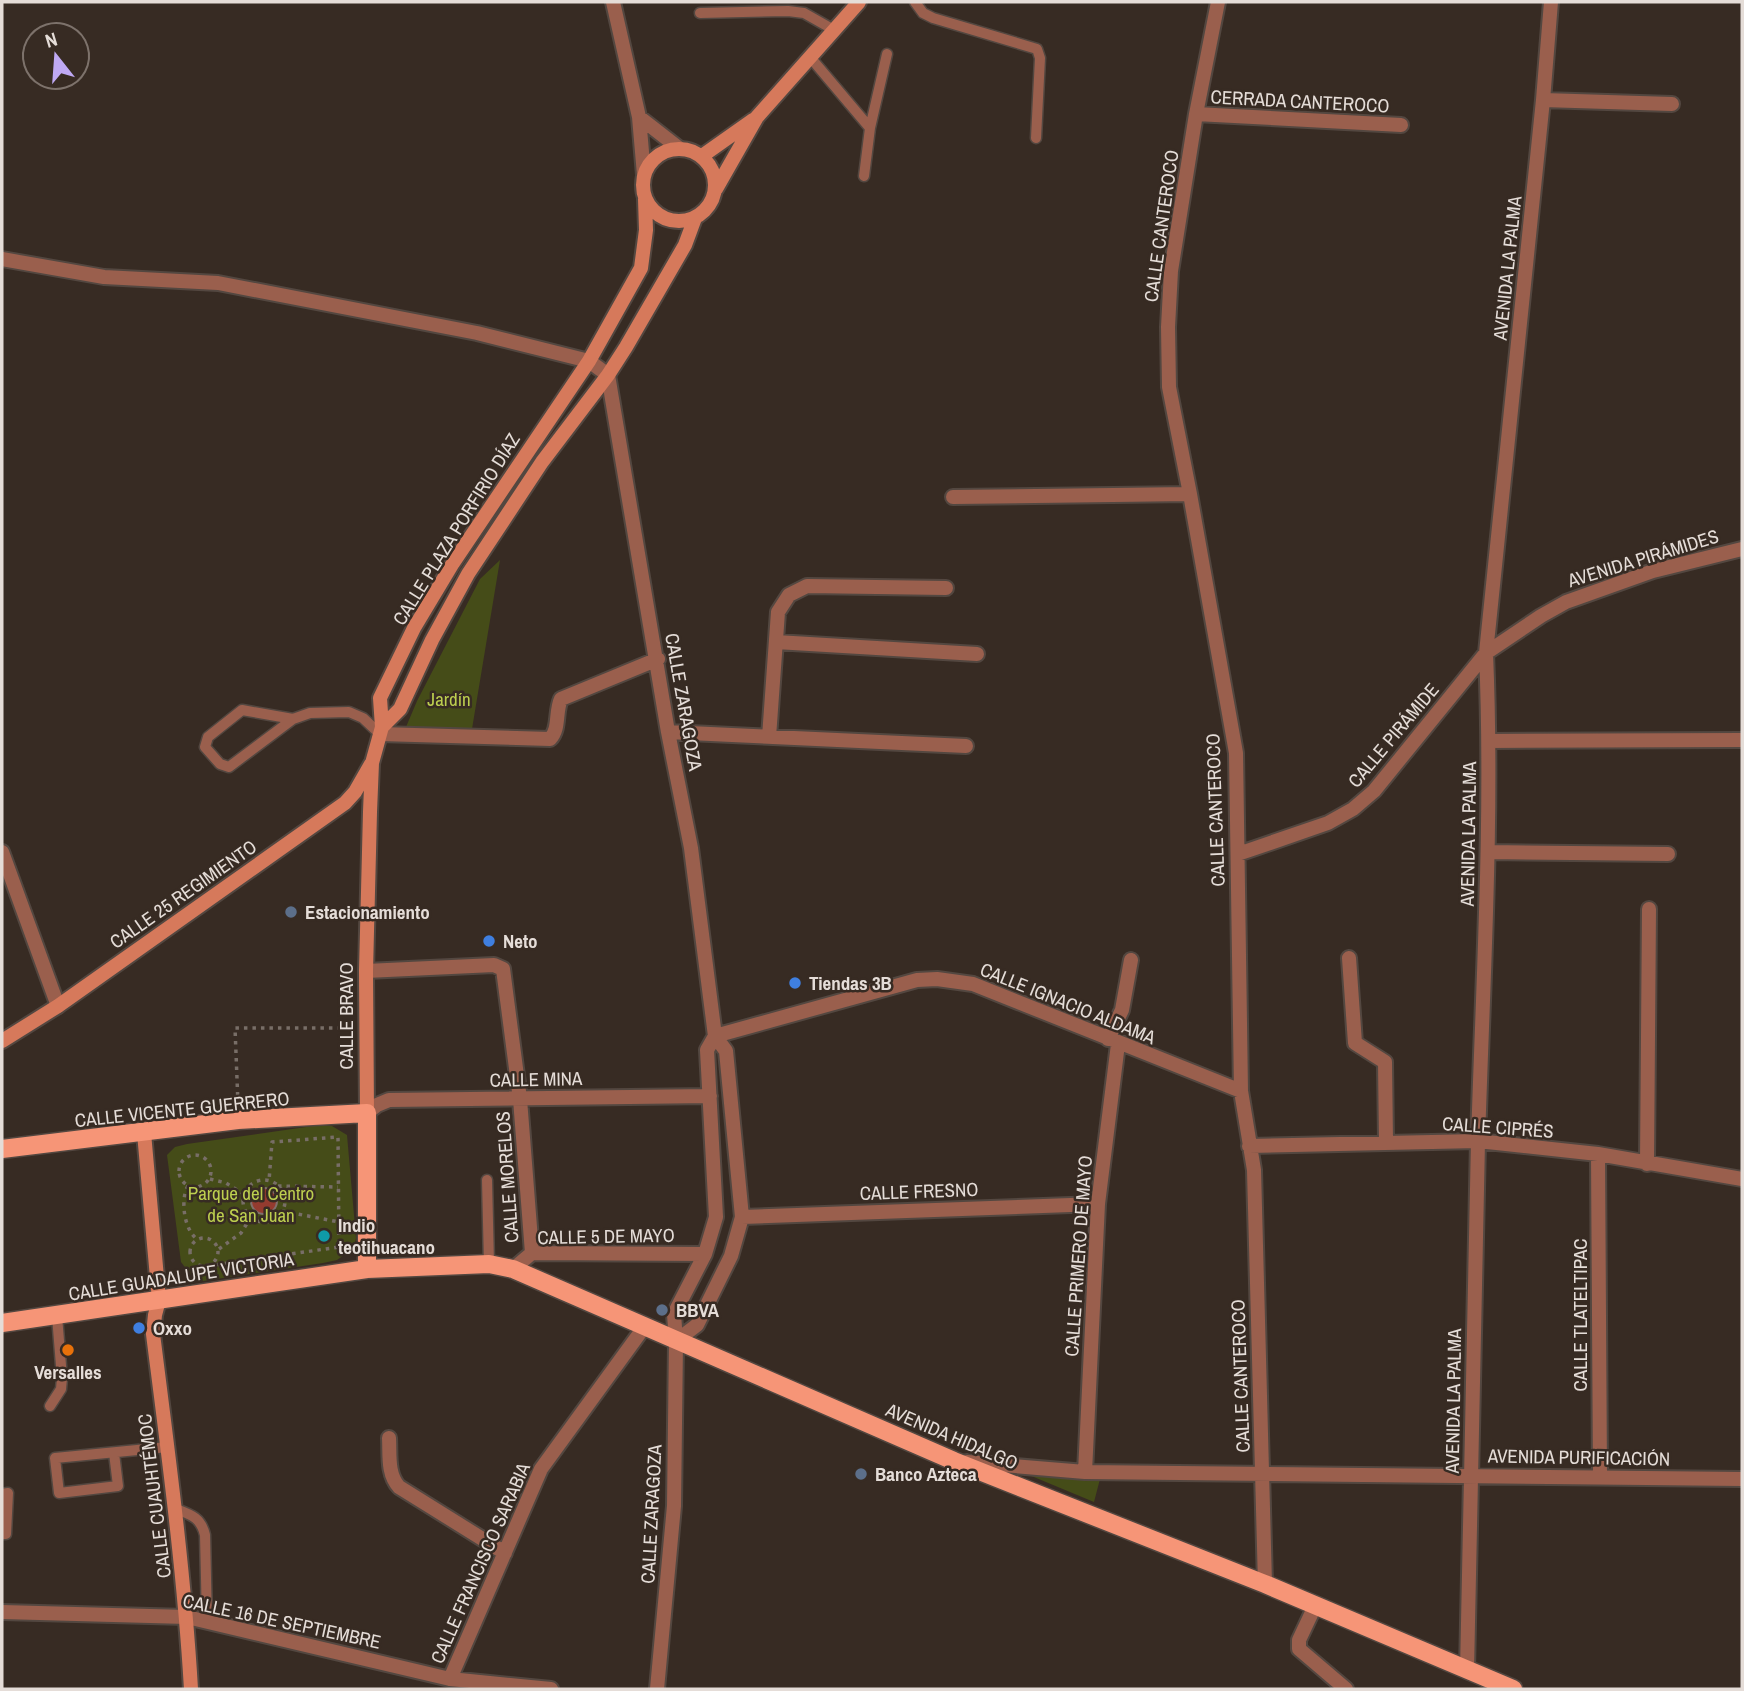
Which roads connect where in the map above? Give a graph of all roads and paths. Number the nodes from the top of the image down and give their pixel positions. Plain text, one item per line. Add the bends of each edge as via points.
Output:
1 (613, 2) edge
2 (859, 2) edge
3 (915, 2) edge
4 (1219, 2) edge
5 (1551, 2) edge
6 (700, 13) dead end
7 (834, 30) junction
8 (887, 54) dead end
9 (810, 57) junction
10 (1544, 100) junction
11 (1672, 104) dead end
12 (1196, 114) junction
13 (639, 117) junction
14 (757, 117) junction
15 (1401, 125) dead end
16 (870, 128) junction
17 (1036, 138) dead end
18 (680, 149) junction
19 (702, 156) junction
20 (644, 176) junction
21 (864, 176) dead end
22 (716, 190) junction
23 (645, 199) junction
24 (695, 218) junction
25 (2, 259) edge
26 (589, 360) junction
27 (608, 375) junction
28 (1191, 494) junction
29 (953, 497) dead end
30 (1742, 549) edge
31 (946, 588) dead end
32 (776, 642) junction
33 (1486, 653) junction
34 (977, 654) dead end
35 (658, 659) junction
36 (293, 719) junction
37 (381, 731) junction
38 (668, 732) junction
39 (769, 737) junction
40 (1742, 740) edge
41 (1489, 741) junction
42 (966, 746) dead end
43 (372, 763) junction
44 (2, 852) edge
45 (1488, 852) junction
46 (1238, 854) junction
47 (1668, 854) dead end
48 (1649, 909) dead end
49 (1349, 958) dead end
50 (1131, 960) dead end
51 (366, 971) junction
52 (58, 1006) junction
53 (366, 1028) junction
54 (715, 1036) junction
55 (2, 1041) edge
56 (1113, 1041) junction
57 (1241, 1091) junction
58 (710, 1096) junction
59 (520, 1099) junction
60 (367, 1114) junction
61 (238, 1120) junction
62 (144, 1133) junction
63 (1478, 1141) junction
64 (1386, 1142) junction
65 (1249, 1146) junction
66 (2, 1149) edge
67 (1598, 1154) junction
68 (1647, 1164) junction
69 (210, 1179) junction
70 (1742, 1179) edge
71 (487, 1180) dead end
72 (269, 1181) junction
73 (188, 1185) junction
74 (278, 1185) junction
75 (338, 1186) junction
76 (245, 1195) junction
77 (1098, 1204) junction
78 (282, 1211) junction
79 (251, 1217) junction
80 (742, 1217) junction
81 (339, 1222) junction
82 (197, 1239) junction
83 (218, 1249) junction
84 (533, 1253) junction
85 (705, 1254) junction
86 (489, 1264) junction
87 (208, 1266) junction
88 (367, 1269) junction
89 (513, 1269) junction
90 (159, 1300) junction
91 (57, 1316) junction
92 (2, 1323) edge
93 (645, 1326) junction
94 (676, 1340) junction
95 (50, 1406) dead end
96 (389, 1438) dead end
97 (168, 1447) junction
98 (114, 1453) junction
99 (954, 1461) junction
100 (1085, 1472) junction
101 (1262, 1474) junction
102 (1470, 1475) junction
103 (1600, 1476) junction
104 (1742, 1479) edge
105 (2, 1493) edge
106 (176, 1509) junction
107 (2, 1534) edge
108 (505, 1553) junction
109 (1265, 1584) junction
110 (1315, 1606) junction
111 (2, 1612) edge
112 (187, 1616) junction
113 (207, 1621) junction
114 (1466, 1671) junction
115 (450, 1679) junction
116 (191, 1689) edge
117 (551, 1689) edge
118 (657, 1689) edge
119 (1346, 1689) edge
120 (1513, 1689) edge

1 - 13 street
2 - 7 main road
3 - 17 lane via 933,18 1037,49
4 - 12 street, CALLE CANTEROCO
5 - 10 street, AVENIDA LA PALMA
6 - 7 lane via 804,13
7 - 9 main road
8 - 16 lane
9 - 14 main road
9 - 16 lane
10 - 11 street
10 - 33 street, AVENIDA LA PALMA
12 - 15 street, CERRADA CANTEROCO
12 - 28 street, CALLE CANTEROCO via 1171,271 1168,327 1169,387
13 - 18 street
13 - 20 street
14 - 19 main road
14 - 22 main road
16 - 21 lane
18 - 19 main road
18 - 20 main road via 657,156
19 - 22 main road via 711,166
20 - 23 main road
22 - 24 main road via 705,211
23 - 24 main road via 661,217 684,222
23 - 26 main road, CALLE PLAZA PORFIRIO DÍAZ via 641,268
24 - 27 main road, CALLE PLAZA PORFIRIO DÍAZ via 685,245
25 - 26 street via 104,277 218,283 477,333
26 - 27 street
26 - 37 main road, CALLE PLAZA PORFIRIO DÍAZ via 414,628 380,698
27 - 35 street, CALLE ZARAGOZA
27 - 37 main road, CALLE PLAZA PORFIRIO DÍAZ via 542,462 468,574 400,709
28 - 29 street
28 - 46 street, CALLE CANTEROCO via 1236,753
30 - 33 street, AVENIDA PIRÁMIDES via 1653,571 1566,602
31 - 32 street via 807,586 789,595 778,612
32 - 34 street
32 - 39 street
33 - 41 street, AVENIDA LA PALMA
33 - 46 street, CALLE PIRÁMIDE via 1374,791 1353,809 1328,823
35 - 37 street via 561,699 556,731 550,739
35 - 38 street, CALLE ZARAGOZA
36 - 36 lane via 229,767 205,747 208,737 242,710
36 - 37 lane via 310,713 349,712
37 - 43 main road, CALLE PLAZA PORFIRIO DÍAZ
38 - 39 street
38 - 54 street, CALLE ZARAGOZA via 691,848
39 - 42 street
40 - 41 street
41 - 45 street, AVENIDA LA PALMA
43 - 51 main road, CALLE BRAVO
43 - 52 main road, CALLE 25 REGIMIENTO via 345,803
44 - 52 street
45 - 47 street
45 - 63 street, AVENIDA LA PALMA
46 - 57 street, CALLE CANTEROCO
48 - 68 street
49 - 64 street via 1355,1043 1386,1067
50 - 56 street, CALLE PRIMERO DE MAYO
51 - 53 main road, CALLE BRAVO
51 - 59 street, CALLE MORELOS via 499,966 505,974
52 - 55 main road, CALLE 25 REGIMIENTO
53 - 60 main road, CALLE BRAVO
53 - 61 path via 235,1028
54 - 56 street, CALLE IGNACIO ALDAMA via 917,980 937,979 973,984
54 - 58 street, CALLE ZARAGOZA via 707,1049
54 - 80 street, CALLE ZARAGOZA via 726,1051
56 - 57 street, CALLE IGNACIO ALDAMA
56 - 77 street, CALLE PRIMERO DE MAYO
57 - 65 street, CALLE CANTEROCO
58 - 59 street, CALLE MINA
58 - 85 street, CALLE ZARAGOZA via 716,1217
59 - 60 street, CALLE MINA via 389,1100
59 - 84 street, CALLE MORELOS
60 - 61 main road, CALLE VICENTE GUERRERO
60 - 88 main road, CALLE BRAVO
61 - 62 main road, CALLE VICENTE GUERRERO
62 - 66 main road, CALLE VICENTE GUERRERO
62 - 90 main road, CALLE CUAUHTÉMOC
63 - 64 street, CALLE CIPRÉS
63 - 67 street, CALLE CIPRÉS
63 - 102 street, AVENIDA LA PALMA
64 - 65 street, CALLE CIPRÉS
65 - 101 street, CALLE CANTEROCO via 1254,1170
67 - 68 street, CALLE CIPRÉS
67 - 103 street, CALLE TLATELTIPAC
68 - 70 street, CALLE CIPRÉS
69 - 73 path via 200,1186
69 - 73 path via 207,1159 187,1156 179,1174
69 - 76 path
71 - 86 lane
72 - 74 path
72 - 75 path via 272,1142 338,1137
72 - 76 path via 254,1183
73 - 82 path via 183,1199 190,1232
74 - 75 path
74 - 78 path via 285,1198
75 - 81 path
76 - 79 path
77 - 80 street, CALLE FRESNO
77 - 100 street, CALLE PRIMERO DE MAYO
78 - 79 path via 268,1221
78 - 81 path
79 - 83 path via 241,1233
80 - 94 street, CALLE ZARAGOZA via 731,1256 697,1325
81 - 87 path via 340,1247
82 - 83 path via 210,1239
82 - 87 path via 190,1246 191,1260
83 - 87 path
84 - 85 street, CALLE 5 DE MAYO
84 - 89 street, CALLE 5 DE MAYO
85 - 94 street, CALLE ZARAGOZA via 674,1314
86 - 88 main road, AVENIDA HIDALGO
86 - 89 main road, AVENIDA HIDALGO
88 - 90 main road, CALLE GUADALUPE VICTORIA
89 - 93 main road, AVENIDA HIDALGO
90 - 91 main road, CALLE GUADALUPE VICTORIA
90 - 97 main road, CALLE CUAUHTÉMOC via 153,1334
91 - 92 main road, CALLE GUADALUPE VICTORIA
91 - 95 lane via 62,1378
93 - 94 main road, AVENIDA HIDALGO
93 - 108 street, CALLE FRANCISCO SARABIA via 541,1469
94 - 99 main road, AVENIDA HIDALGO
94 - 118 street, CALLE ZARAGOZA via 674,1506
96 - 108 street via 393,1480 399,1487
97 - 98 lane
97 - 106 main road, CALLE CUAUHTÉMOC
98 - 98 lane via 55,1458 58,1493 118,1486
99 - 100 street, AVENIDA PURIFICACIÓN
99 - 109 main road, AVENIDA HIDALGO
100 - 101 street, AVENIDA PURIFICACIÓN
101 - 102 street, AVENIDA PURIFICACIÓN
101 - 109 street, CALLE CANTEROCO
102 - 103 street, AVENIDA PURIFICACIÓN
102 - 114 street, AVENIDA LA PALMA
103 - 104 street, AVENIDA PURIFICACIÓN
105 - 107 lane via 8,1493 6,1534
106 - 112 main road, CALLE CUAUHTÉMOC
106 - 113 lane via 196,1516 203,1525
108 - 115 street, CALLE FRANCISCO SARABIA
109 - 110 main road, AVENIDA HIDALGO
110 - 114 main road, AVENIDA HIDALGO
110 - 119 street via 1299,1649
111 - 112 street, CALLE 16 DE SEPTIEMBRE
112 - 113 street, CALLE 16 DE SEPTIEMBRE
112 - 116 main road, CALLE CUAUHTÉMOC
113 - 115 street, CALLE 16 DE SEPTIEMBRE
114 - 120 main road, AVENIDA HIDALGO
115 - 117 street, CALLE 16 DE SEPTIEMBRE

